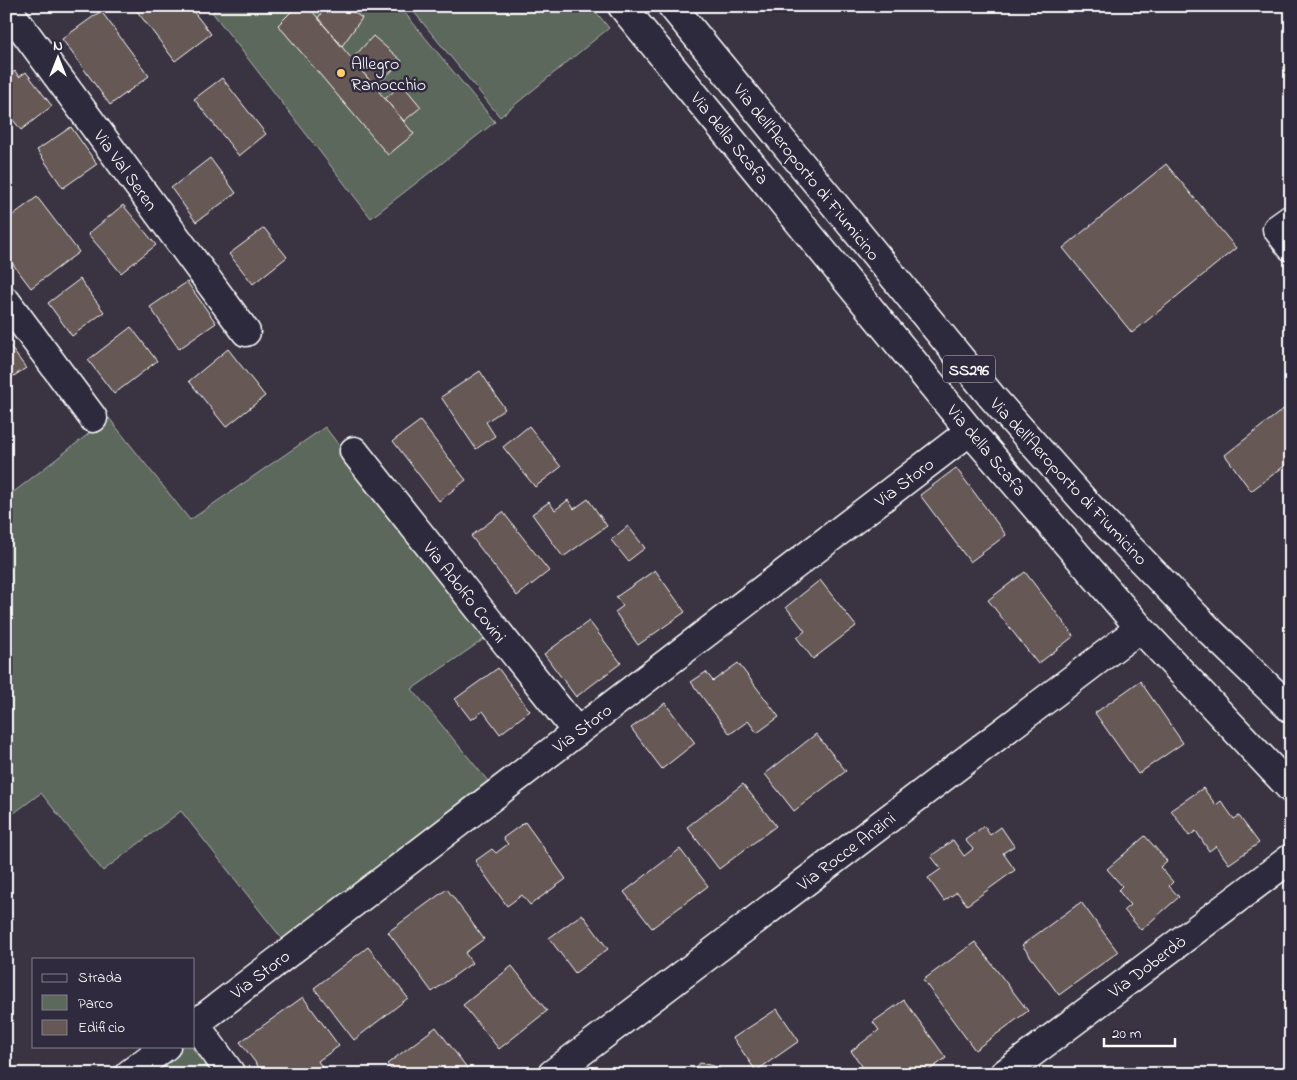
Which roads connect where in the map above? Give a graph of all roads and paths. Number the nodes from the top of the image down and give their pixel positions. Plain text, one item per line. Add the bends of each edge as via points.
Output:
1 (622, 6) edge
2 (672, 6) edge
3 (8, 8) edge
4 (1291, 219) edge
5 (1291, 247) edge
6 (6, 301) edge
7 (246, 332) dead end
8 (93, 418) dead end
9 (970, 431) junction
10 (354, 451) dead end
11 (1140, 628) junction
12 (1291, 709) edge
13 (577, 732) junction
14 (1291, 789) edge
15 (1291, 858) edge
16 (195, 1024) edge
17 (195, 1026) edge
18 (163, 1048) edge
19 (129, 1074) edge
20 (231, 1074) edge
21 (552, 1074) edge
22 (1004, 1074) edge

1 - 9 street, Via della Scafa
2 - 12 street, Via dell'Aeroporto di Fiumicino / SS296 via 998,404 1085,502
3 - 7 street, Via Val Seren
4 - 5 street via 1277,229
6 - 8 street
9 - 11 street, Via della Scafa
9 - 13 street, Via Storo
10 - 13 street, Via Adolfo Covini
11 - 14 street, Via della Scafa
11 - 21 street, Via Rocce Anzini
13 - 16 street, Via Storo
15 - 22 street, Via Doberdò
17 - 20 street
18 - 19 street

